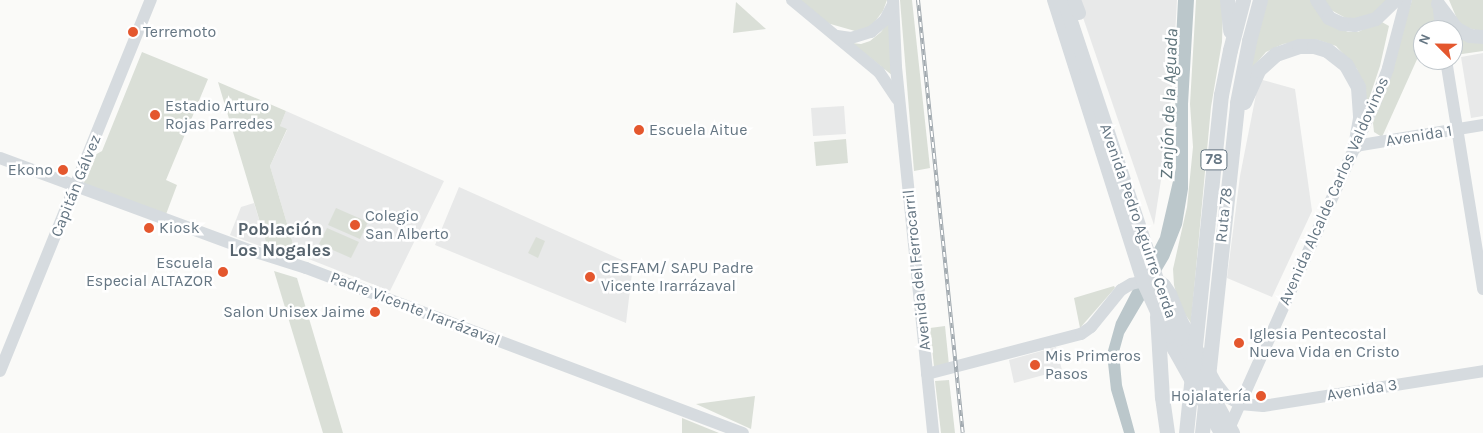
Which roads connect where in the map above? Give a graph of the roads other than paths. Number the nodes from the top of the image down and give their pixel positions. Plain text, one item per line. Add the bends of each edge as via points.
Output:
1 (151, 0) edge
2 (792, 0) edge
3 (1048, 0) edge
4 (1074, 0) edge
5 (1227, 0) edge
6 (1243, 0) edge
7 (1260, 0) edge
8 (1317, 0) edge
9 (1396, 0) edge
10 (1406, 0) edge
11 (893, 2) edge
12 (1438, 2) edge
13 (1058, 4) edge
14 (1079, 14) dead end
15 (1440, 20) edge
16 (837, 36) junction
17 (1483, 37) edge
18 (1230, 50) junction
19 (1448, 70) edge
20 (900, 106) junction
21 (1483, 125) edge
22 (1457, 130) junction
23 (1122, 143) dead end
24 (1232, 144) junction
25 (1356, 146) junction
26 (1092, 152) dead end
27 (0, 158) edge
28 (1116, 177) junction
29 (75, 187) junction
30 (1151, 280) junction
31 (1483, 289) edge
32 (1157, 316) junction
33 (0, 371) edge
34 (1483, 371) edge
35 (927, 374) junction
36 (1249, 385) junction
37 (1218, 386) junction
38 (1240, 404) junction
39 (1269, 405) junction
40 (1187, 428) edge
41 (1228, 431) edge
42 (743, 433) edge
43 (933, 433) edge
44 (1167, 433) edge
45 (1202, 433) edge

1 - 29 street, Capitán Gálvez
2 - 16 street
3 - 13 main road
4 - 14 main road
5 - 18 highway
6 - 18 highway, Ruta 78 / 78
7 - 24 highway, Ruta 78 / 78 via 1244,63
8 - 9 main road via 1329,18 1356,26 1382,15
10 - 25 street, Avenida Alcalde Carlos Valdovinos via 1385,76
11 - 16 street via 885,20 871,32 851,38
11 - 20 street, Avenida del Ferrocarril
12 - 15 street
12 - 17 main road via 1457,29 1470,36
13 - 28 main road, Avenida Pedro Aguirre Cerda
13 - 28 main road, Avenida Pedro Aguirre Cerda via 1084,110
16 - 20 street via 879,72
18 - 40 highway, Ruta 78 / 78 via 1219,114
19 - 22 street
20 - 35 street, Avenida del Ferrocarril
21 - 22 street, Avenida 1
22 - 25 street, Avenida 1
22 - 31 street
23 - 28 main road
24 - 25 highway via 1246,94 1258,70 1282,50 1307,46 1334,54 1355,79 1361,106
24 - 45 highway, Ruta 78 / 78
25 - 36 street, Avenida Alcalde Carlos Valdovinos
26 - 28 main road
27 - 29 street, Padre Vicente Irarrázaval
28 - 30 main road, Avenida Pedro Aguirre Cerda
28 - 30 main road, Avenida Pedro Aguirre Cerda via 1148,256
29 - 33 street, Capitán Gálvez
29 - 42 street, Padre Vicente Irarrázaval via 306,268
30 - 32 main road, Avenida Pedro Aguirre Cerda via 1151,301
30 - 35 street via 1120,290 1091,327 1081,334
30 - 37 street via 1173,300
30 - 41 main road, Avenida Pedro Aguirre Cerda
32 - 41 main road, Avenida Pedro Aguirre Cerda
32 - 44 highway
34 - 39 street, Avenida 3
35 - 43 street, Avenida del Ferrocarril
36 - 37 street via 1235,391
36 - 38 street, Avenida Alcalde Carlos Valdovinos
36 - 39 street via 1257,400
37 - 38 street via 1227,397
38 - 39 street, Avenida 3
38 - 41 street, Avenida Alcalde Carlos Valdovinos

